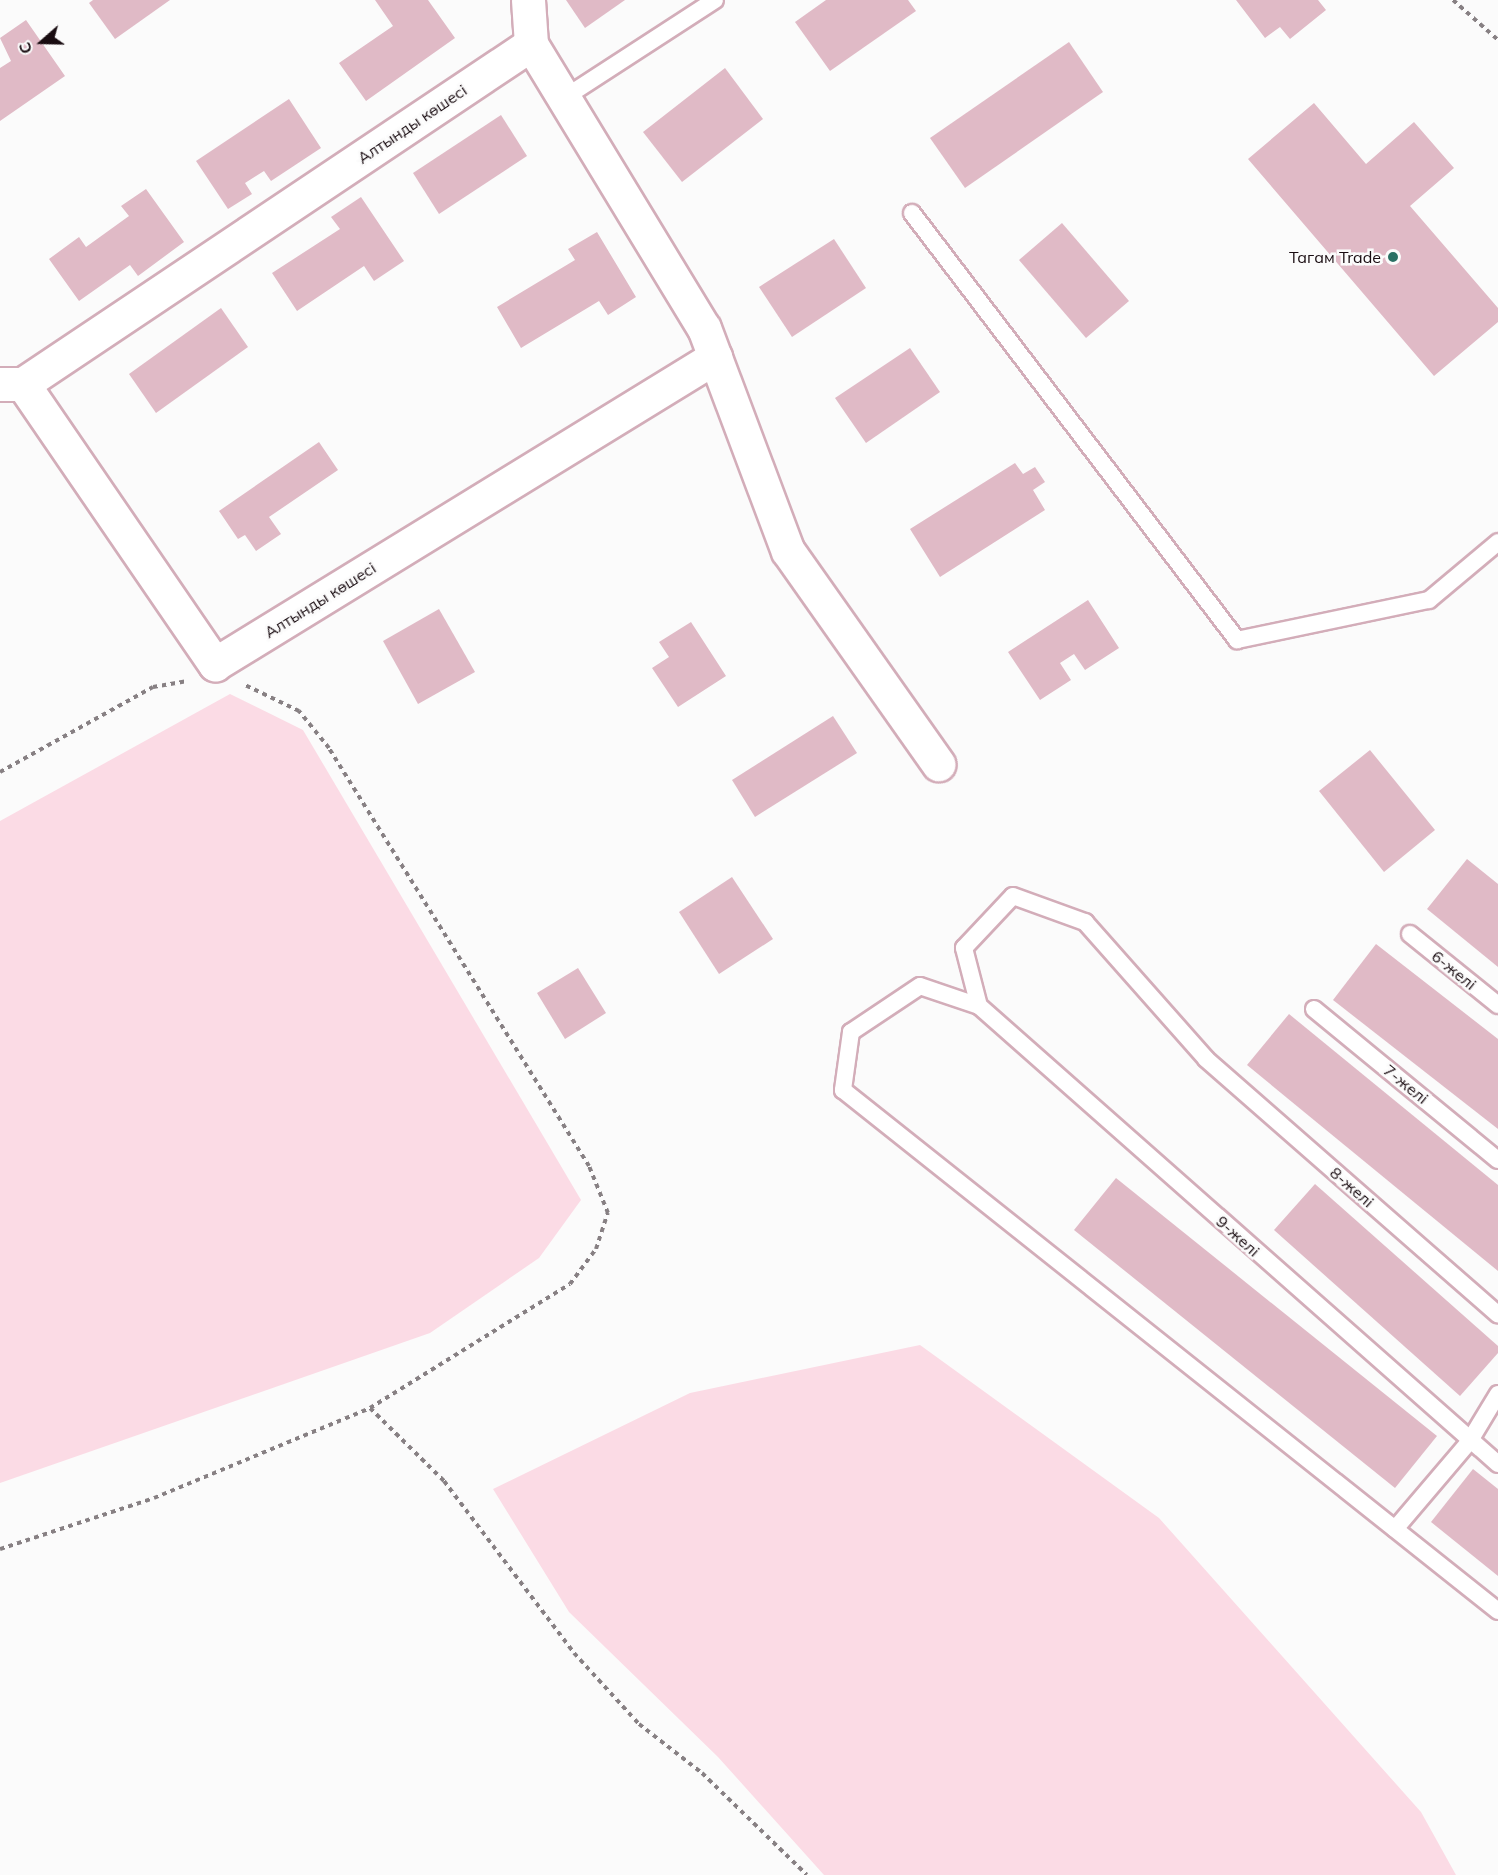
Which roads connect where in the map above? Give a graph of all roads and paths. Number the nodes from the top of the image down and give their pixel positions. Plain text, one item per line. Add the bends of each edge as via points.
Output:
1 (528, 0) edge
2 (715, 0) edge
3 (1453, 0) edge
4 (1498, 40) edge
5 (531, 44) junction
6 (564, 98) junction
7 (912, 213) dead end
8 (715, 357) junction
9 (12, 384) edge
10 (1498, 542) edge
11 (194, 681) dead end
12 (234, 682) dead end
13 (938, 764) dead end
14 (0, 772) edge
15 (1410, 934) dead end
16 (1498, 1005) edge
17 (979, 1006) junction
18 (1314, 1009) dead end
19 (1498, 1160) edge
20 (1498, 1315) edge
21 (1498, 1394) edge
22 (370, 1408) junction
23 (1469, 1442) junction
24 (1498, 1464) edge
25 (1395, 1530) junction
26 (0, 1549) edge
27 (1498, 1611) edge
28 (807, 1875) edge

1 - 5 street
2 - 6 lane
3 - 4 path
5 - 6 street
5 - 9 street, Алтынды көшесі
6 - 8 street via 704,328
7 - 10 lane via 1237,640 1429,600
8 - 9 street, Алтынды көшесі via 215,664
8 - 13 street via 788,551
11 - 14 path via 153,687
12 - 22 path via 262,689 299,711 329,748 590,1166 608,1213 596,1249 570,1284
15 - 16 lane, 6-желі
17 - 20 lane, 8-желі via 964,948 1012,896 1084,922 1206,1059
17 - 23 lane, 9-желі
17 - 25 lane via 920,986 851,1032 843,1090
18 - 19 lane, 7-желі
21 - 23 lane
22 - 26 path via 165,1494
22 - 28 path via 444,1481 574,1653 639,1724 702,1773
23 - 24 lane, 9-желі
23 - 25 lane
25 - 27 lane

